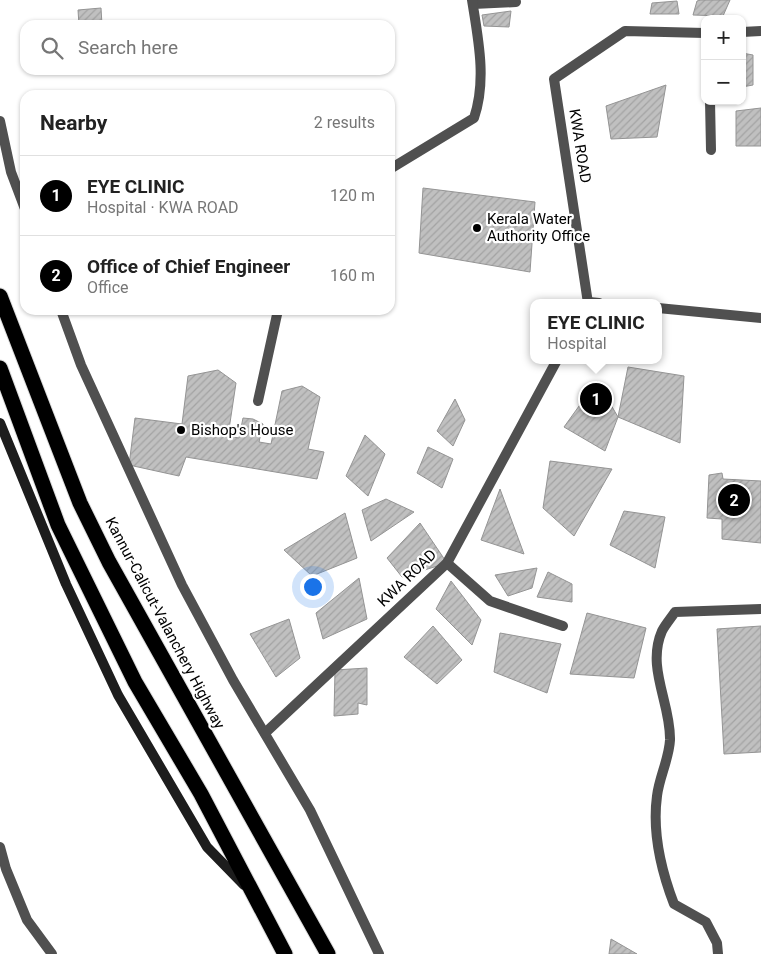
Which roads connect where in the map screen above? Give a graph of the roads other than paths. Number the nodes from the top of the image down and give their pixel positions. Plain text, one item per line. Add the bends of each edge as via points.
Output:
1 (472, 2) edge
2 (516, 2) dead end
3 (761, 31) edge
4 (746, 32) edge
5 (701, 33) edge
6 (710, 105) edge
7 (0, 121) edge
8 (711, 150) dead end
9 (395, 166) edge
10 (20, 196) edge
11 (0, 296) edge
12 (591, 299) edge
13 (662, 308) edge
14 (63, 315) edge
15 (277, 315) edge
16 (761, 318) edge
17 (555, 364) edge
18 (0, 368) edge
19 (258, 401) dead end
20 (0, 423) edge
21 (447, 563) junction
22 (761, 609) edge
23 (563, 626) dead end
24 (265, 733) junction
25 (0, 847) edge
26 (252, 893) junction
27 (52, 954) edge
28 (285, 954) edge
29 (328, 954) edge
30 (379, 954) edge
31 (718, 954) edge

1 - 2 street
1 - 9 street via 480,51 479,103 474,118
3 - 4 street
5 - 12 street, KWA ROAD via 625,31 554,79
6 - 8 street
7 - 10 street
11 - 29 highway, Kannur-Calicut-Valanchery Highway via 80,503 109,562
13 - 16 street
14 - 24 street via 81,365 182,585
15 - 19 street
17 - 21 street, KWA ROAD
18 - 26 highway via 58,525 136,682 201,794
20 - 26 street via 66,584 118,695 207,847
21 - 23 street via 490,601
21 - 24 street, KWA ROAD
22 - 31 street via 675,612 662,631 657,650 658,680 667,709 670,741 657,797 658,853 674,904 706,922
24 - 30 street via 310,810
25 - 27 street via 27,920
26 - 28 highway

